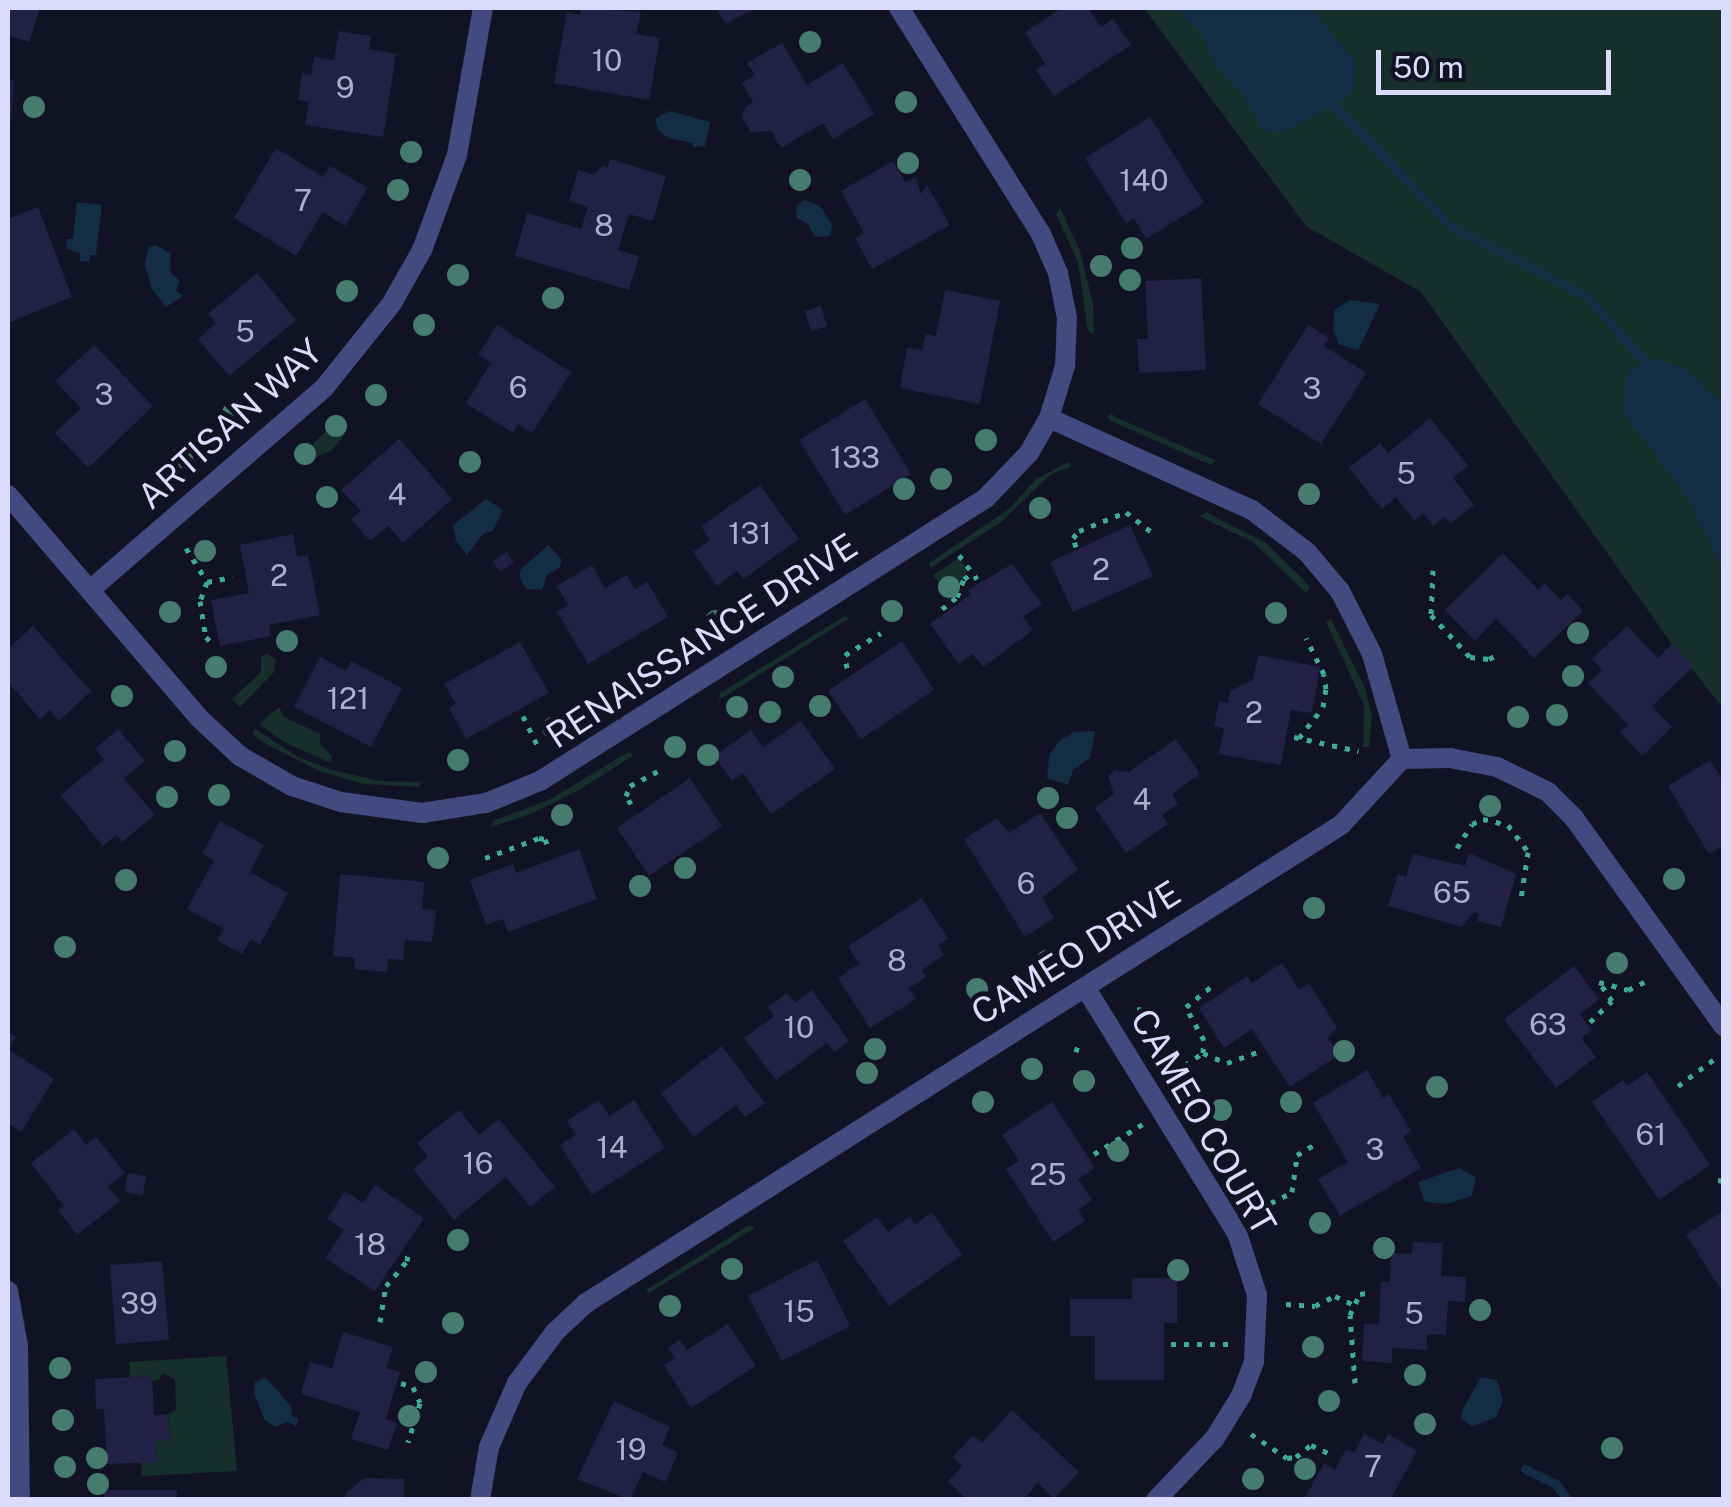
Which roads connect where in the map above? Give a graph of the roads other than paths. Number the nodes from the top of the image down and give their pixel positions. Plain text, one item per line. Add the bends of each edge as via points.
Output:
1 (484, 8) edge
2 (899, 8) edge
3 (1049, 418) junction
4 (8, 495) edge
5 (90, 590) junction
6 (1402, 759) junction
7 (1086, 987) junction
8 (1724, 1027) edge
9 (8, 1291) edge
10 (20, 1500) edge
11 (480, 1500) edge
12 (1156, 1500) edge

1 - 5 street, ARTISAN WAY via 457,155 422,250 392,303 324,388
2 - 3 street, RENAISSANCE DRIVE via 1041,234 1058,273 1065,366
3 - 5 street, RENAISSANCE DRIVE via 1013,473 962,515 580,759 470,807 422,813 342,802 303,791 252,764 199,718
3 - 6 street via 1252,510 1306,552 1340,591 1372,654
4 - 5 street, RENAISSANCE DRIVE
6 - 7 street, CAMEO DRIVE via 1341,824
6 - 8 street via 1450,758 1497,767 1548,792 1574,818
7 - 11 street, CAMEO DRIVE via 586,1303 517,1383 489,1447
7 - 12 street, CAMEO COURT via 1237,1234 1258,1314 1254,1362 1229,1418
9 - 10 street via 18,1346

